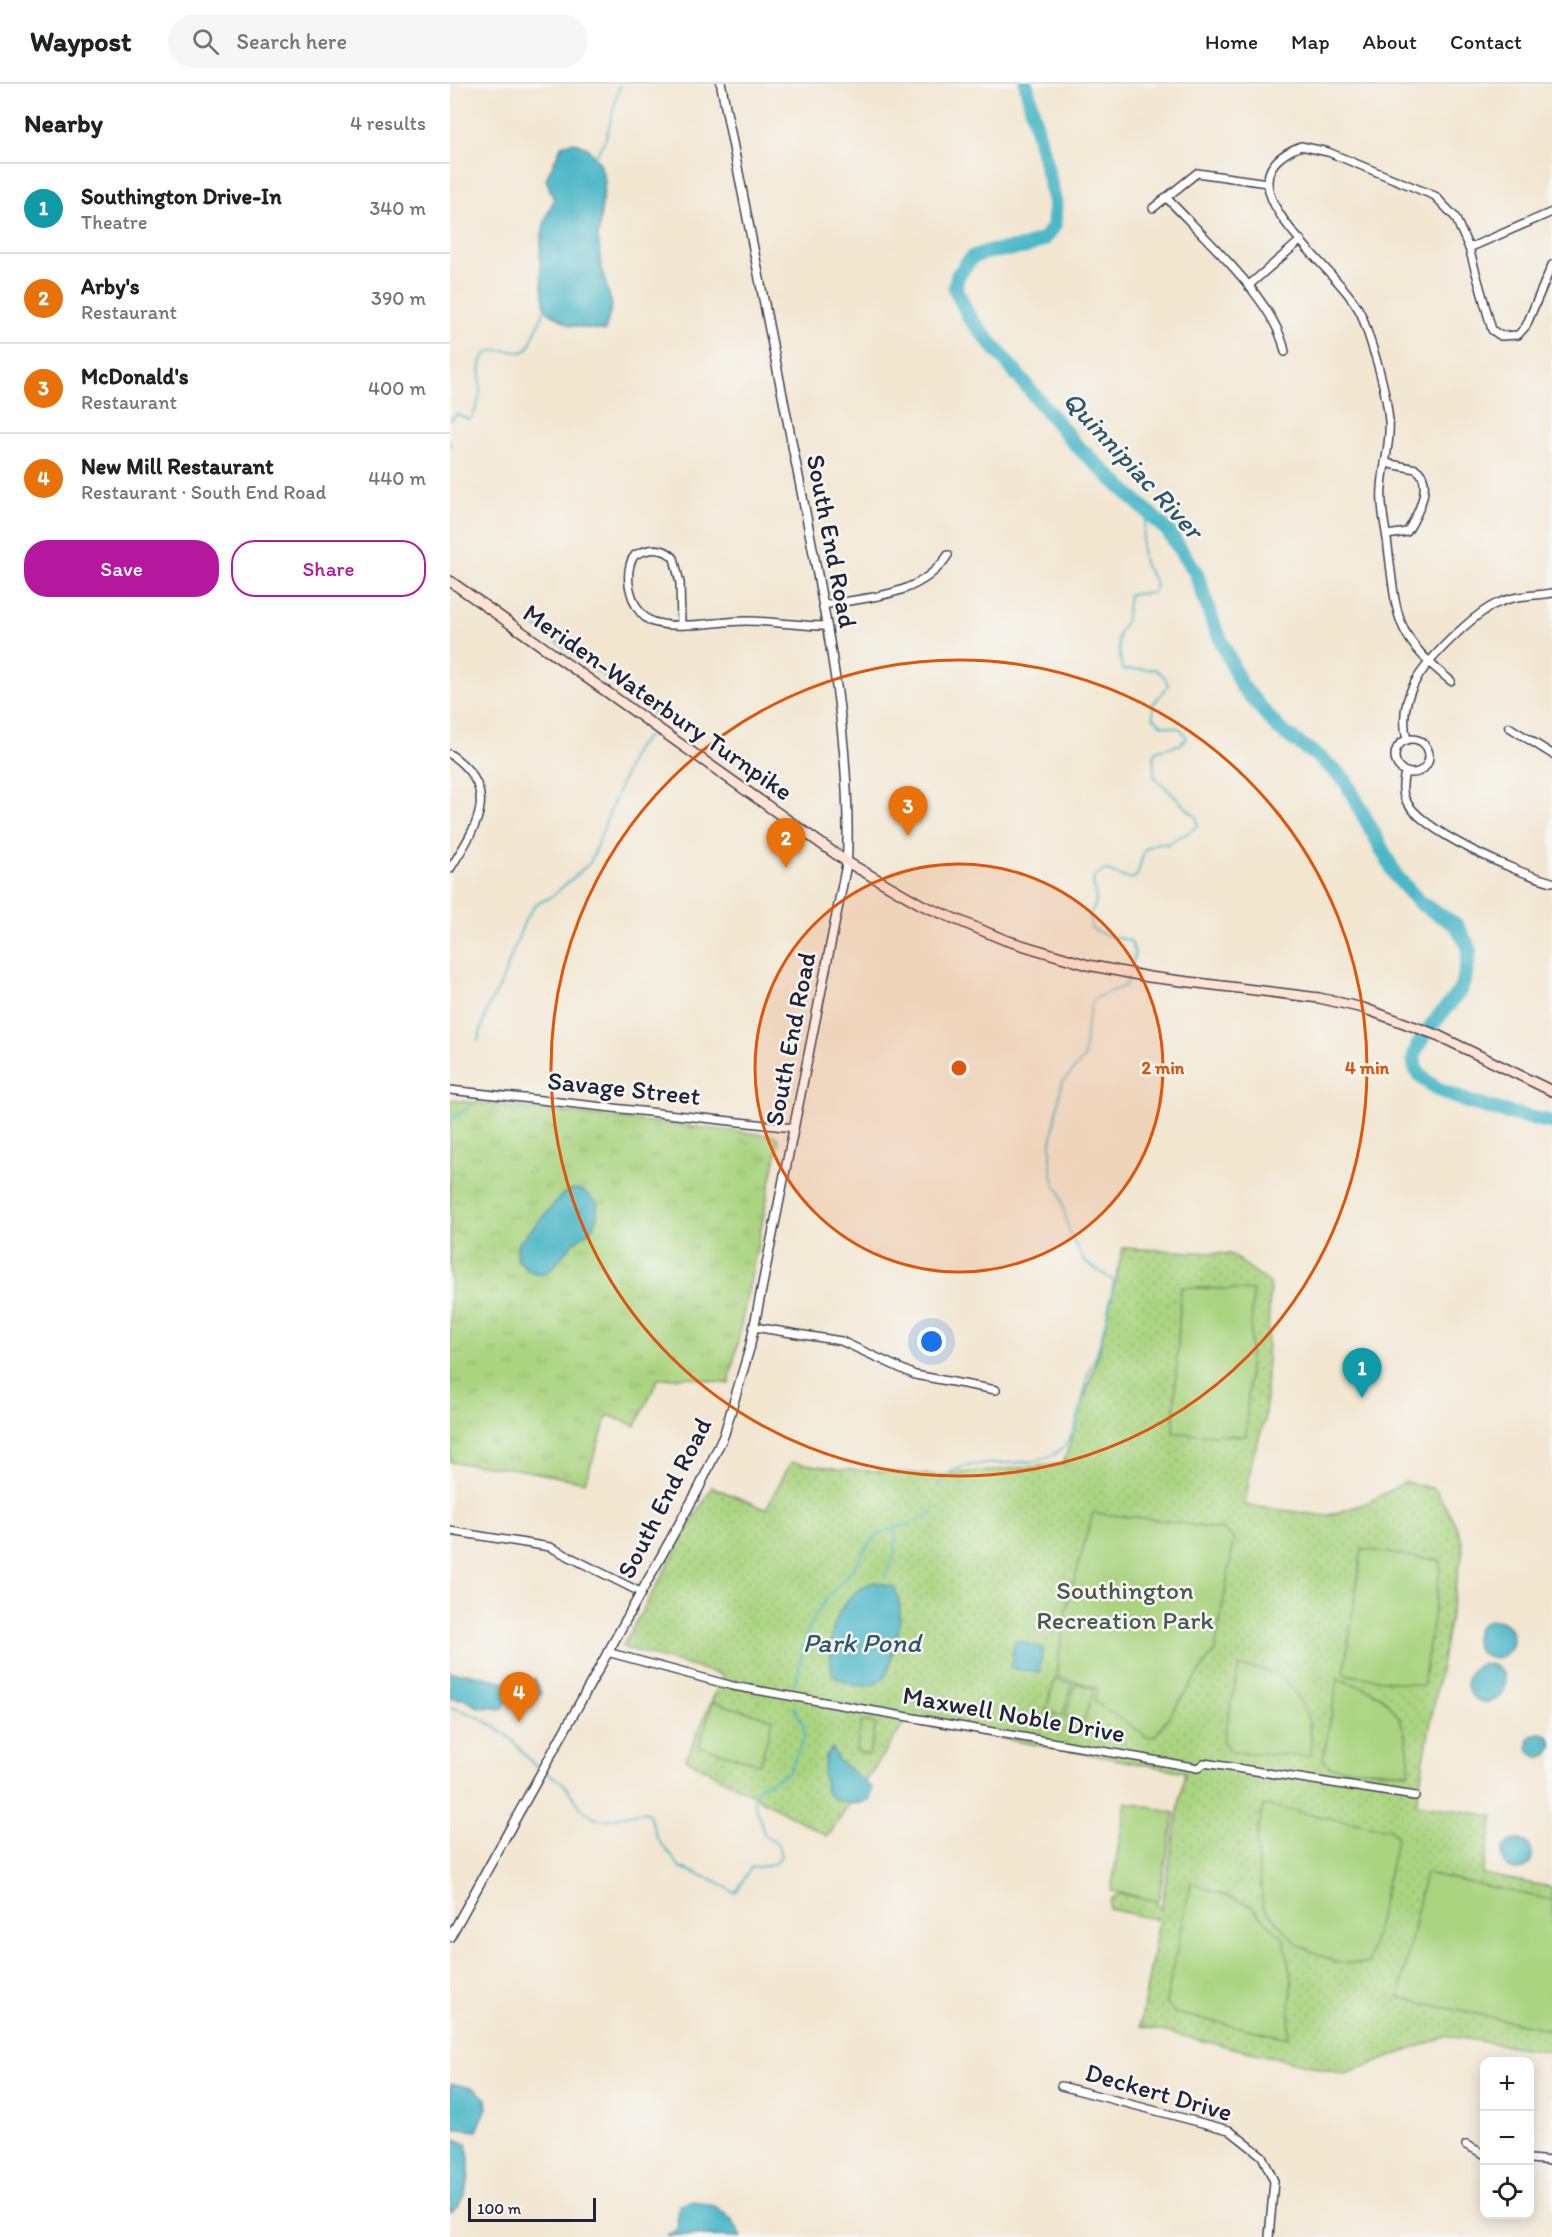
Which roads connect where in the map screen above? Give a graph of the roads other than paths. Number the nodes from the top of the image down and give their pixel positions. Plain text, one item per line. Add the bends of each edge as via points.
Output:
1 (721, 84) edge
2 (1268, 183) junction
3 (1166, 197) junction
4 (1153, 208) dead end
5 (1552, 212) edge
6 (1301, 240) junction
7 (1469, 248) junction
8 (1552, 265) edge
9 (1248, 286) junction
10 (1285, 352) dead end
11 (1385, 463) junction
12 (1387, 536) junction
13 (948, 555) dead end
14 (450, 581) edge
15 (1552, 592) edge
16 (823, 605) junction
17 (681, 624) junction
18 (827, 626) junction
19 (1430, 664) junction
20 (1450, 681) dead end
21 (1509, 727) dead end
22 (1407, 740) junction
23 (450, 754) edge
24 (1552, 754) edge
25 (1404, 772) junction
26 (847, 862) junction
27 (450, 869) edge
28 (1552, 882) edge
29 (450, 1090) edge
30 (1552, 1091) edge
31 (794, 1128) junction
32 (754, 1327) junction
33 (996, 1390) dead end
34 (450, 1531) edge
35 (640, 1592) junction
36 (607, 1652) junction
37 (1415, 1796) dead end
38 (450, 1937) edge
39 (1061, 2086) dead end
40 (1466, 2145) dead end
41 (1480, 2152) edge
42 (1534, 2159) edge
43 (1552, 2161) edge
44 (1269, 2237) edge

1 - 16 street, South End Road
2 - 3 street via 1197,173
2 - 6 street via 1272,204
2 - 7 street via 1271,169 1289,151 1301,146 1328,152 1436,196 1455,216
3 - 4 street
3 - 9 street
5 - 7 street
6 - 9 street
6 - 11 street via 1350,293 1363,319 1388,414
7 - 8 street via 1492,330 1510,338 1526,326
9 - 10 street via 1266,308
11 - 12 street via 1381,490
11 - 12 street via 1416,469 1425,480 1407,532
12 - 19 street via 1400,624 1412,646
13 - 16 street via 934,574 900,592
14 - 26 main road, Meriden-Waterbury Turnpike
15 - 19 street via 1510,598 1489,608
16 - 18 street, South End Road
17 - 17 street via 653,622 637,608 628,579 635,555 651,549 663,550 674,558 679,574
17 - 18 street via 765,621
18 - 26 street, South End Road via 843,720
19 - 20 street
19 - 22 street via 1409,695 1404,714
21 - 24 street
22 - 25 street via 1400,744 1395,759
22 - 25 street via 1425,745 1429,758 1418,773
23 - 27 street via 471,774 480,805 479,819
25 - 28 street via 1405,800 1425,820 1508,868
26 - 30 main road, Meriden-Waterbury Turnpike via 902,896 1043,953 1123,973 1319,998 1363,1008 1437,1035
26 - 31 street, South End Road
29 - 31 street, Savage Street
31 - 32 street, South End Road
32 - 33 street via 841,1341 915,1375
32 - 35 street, South End Road via 723,1435 699,1488
34 - 35 street via 550,1547
35 - 36 street, South End Road
36 - 37 street, Maxwell Noble Drive via 733,1686 1198,1767 1204,1763
36 - 38 street, South End Road
39 - 44 street, Deckert Drive via 1229,2130 1262,2156 1274,2181
40 - 41 street
42 - 43 street

